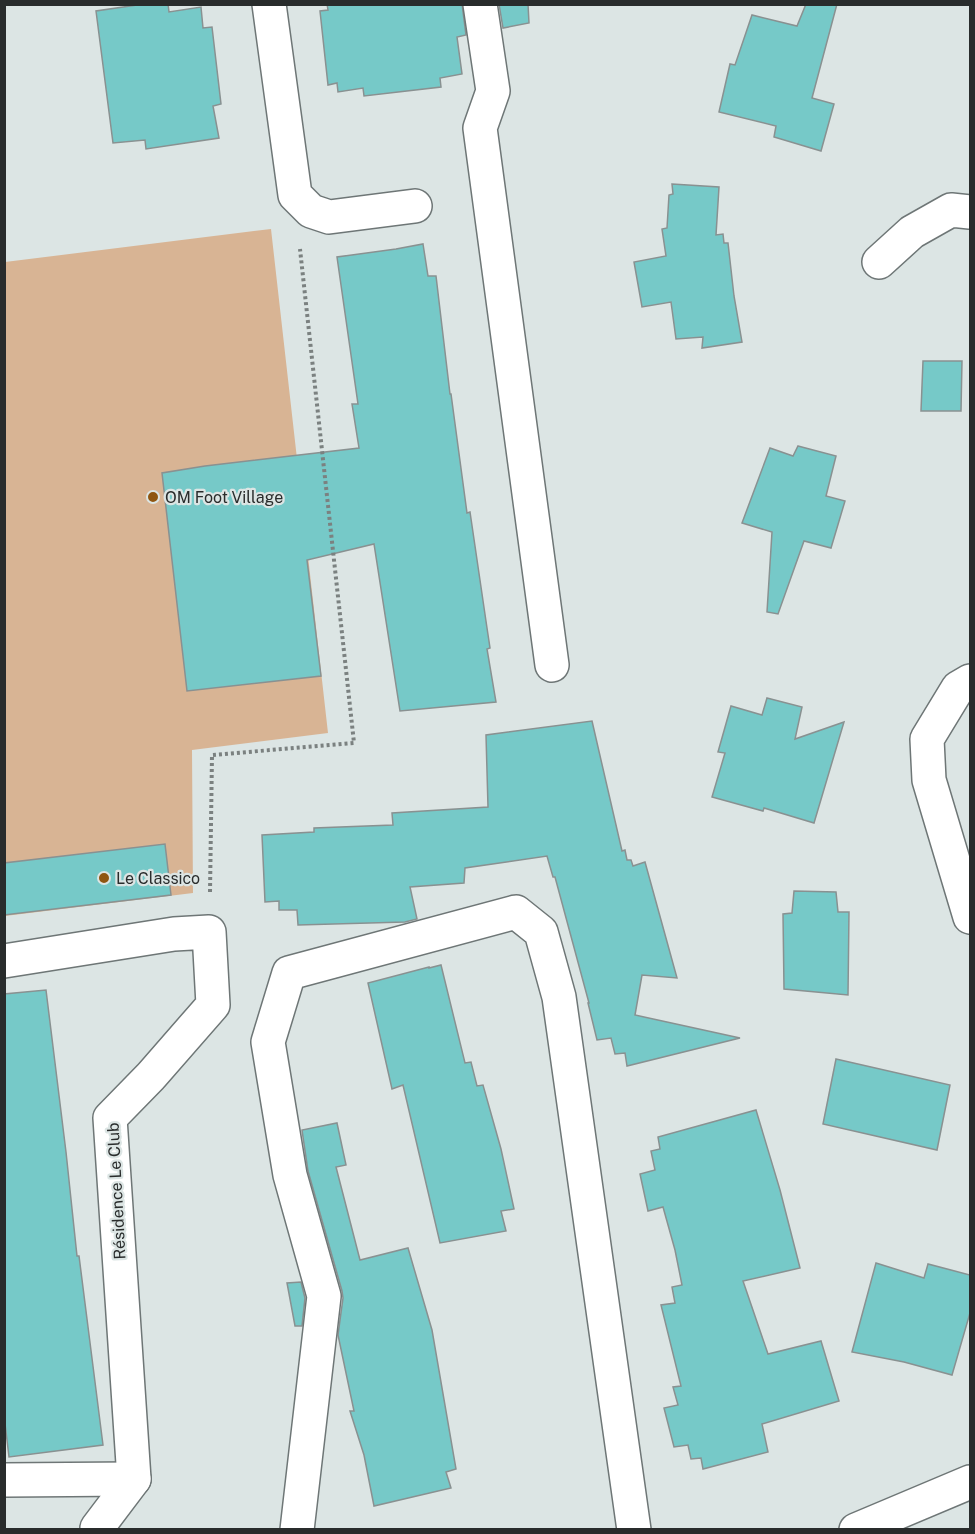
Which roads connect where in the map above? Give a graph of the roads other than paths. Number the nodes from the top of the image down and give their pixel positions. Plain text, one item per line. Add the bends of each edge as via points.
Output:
1 (269, 4) edge
2 (480, 4) edge
3 (415, 206) dead end
4 (970, 212) edge
5 (879, 262) dead end
6 (552, 665) dead end
7 (970, 681) edge
8 (970, 917) edge
9 (4, 961) edge
10 (134, 1479) junction
11 (4, 1480) edge
12 (970, 1482) edge
13 (97, 1530) edge
14 (297, 1530) edge
15 (634, 1530) edge
16 (856, 1530) edge

1 - 3 street via 295,195 311,211 329,217
2 - 6 street via 493,92 480,128
4 - 5 street via 951,210 912,232
7 - 8 street via 958,688 927,739 929,780
9 - 10 street, Résidence Le Club via 209,932 213,1005 110,1118
10 - 11 street
10 - 13 street
12 - 16 street
14 - 15 street via 324,1296 290,1175 268,1042 290,973 516,912 541,932 559,997

